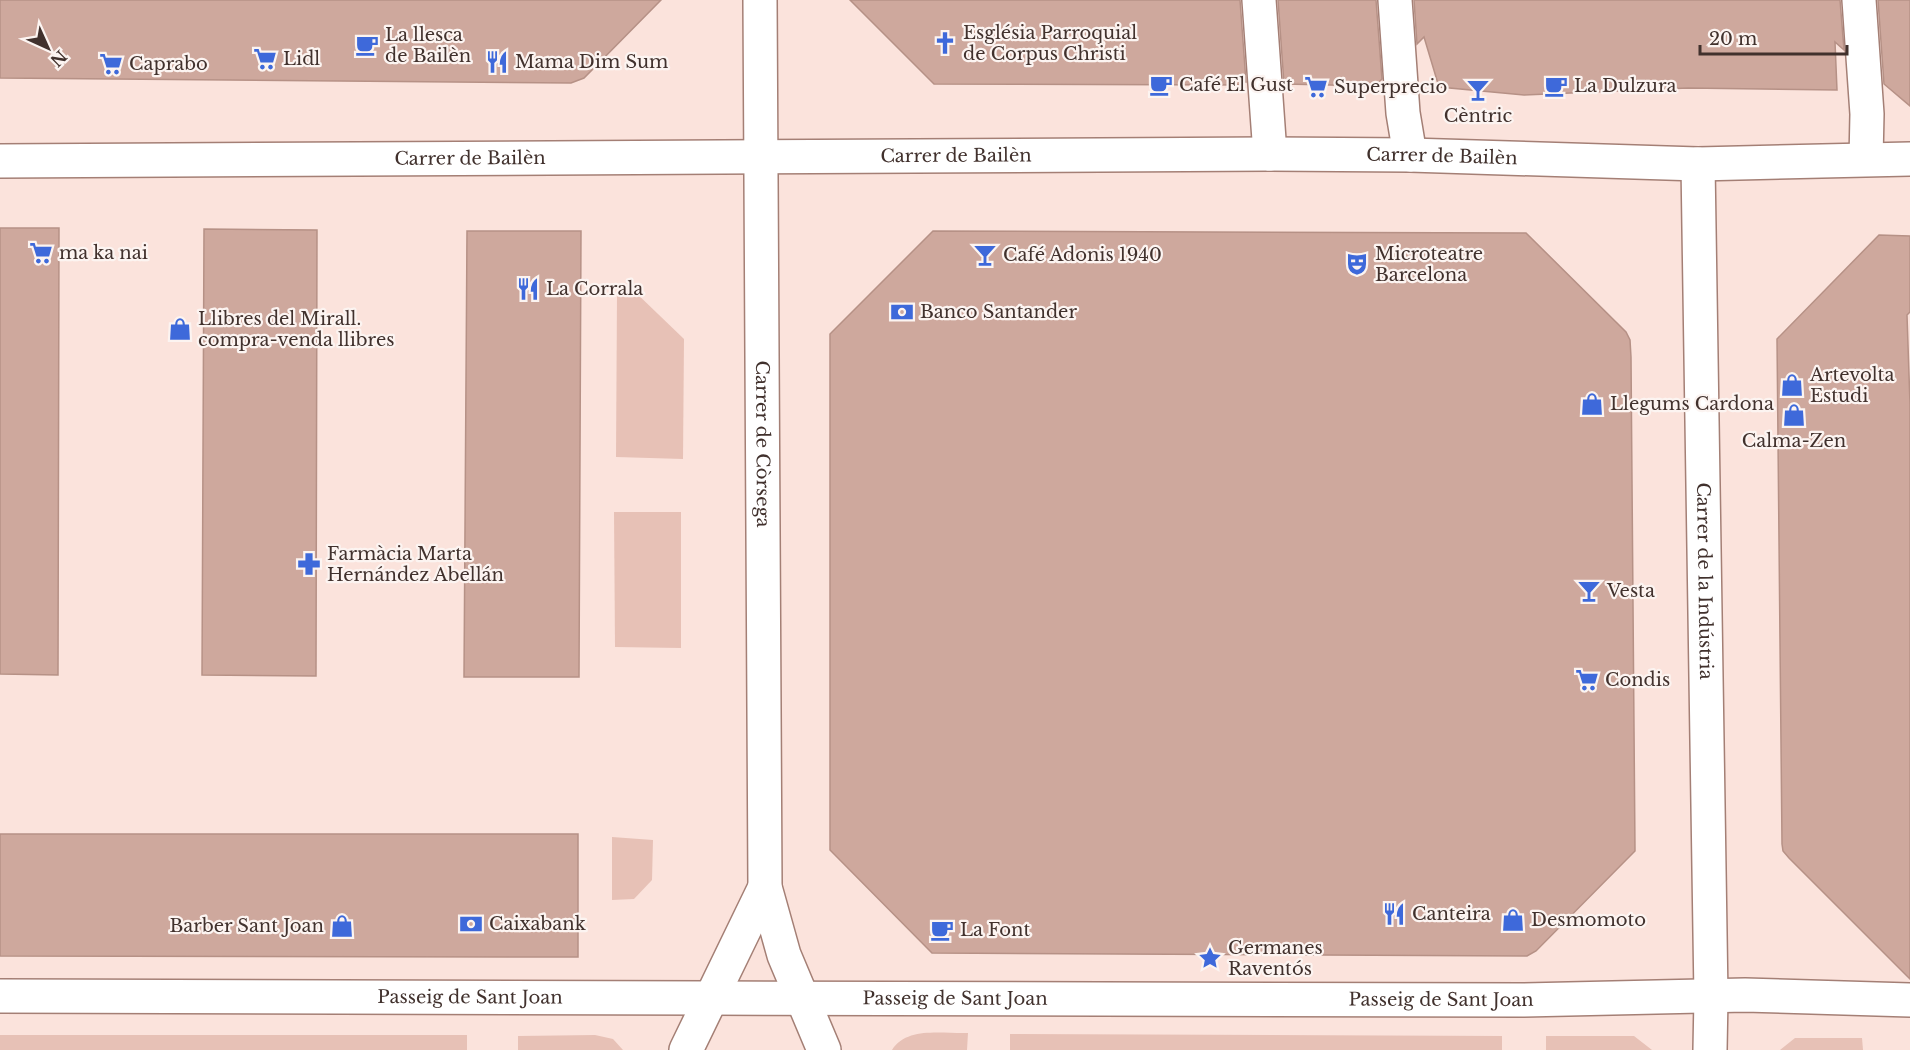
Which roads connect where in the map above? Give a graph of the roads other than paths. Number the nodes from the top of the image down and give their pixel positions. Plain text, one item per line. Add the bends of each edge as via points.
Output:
1 (760, 0) edge
2 (1259, 0) edge
3 (1395, 0) edge
4 (1859, 0) edge
5 (1270, 154) junction
6 (1410, 155) junction
7 (762, 157) junction
8 (1866, 159) junction
9 (1910, 159) edge
10 (0, 160) edge
11 (1698, 164) junction
12 (765, 886) junction
13 (0, 996) edge
14 (1711, 997) junction
15 (711, 998) junction
16 (802, 999) junction
17 (1910, 1000) edge
18 (686, 1050) edge
19 (824, 1050) edge
20 (1710, 1050) edge

1 - 7 street, Carrer de Còrsega
2 - 5 street
3 - 6 street
4 - 8 street
5 - 6 street, Carrer de Bailèn
5 - 7 street, Carrer de Bailèn
6 - 11 street, Carrer de Bailèn
7 - 10 street, Carrer de Bailèn
7 - 12 street, Carrer de Còrsega
8 - 9 street, Carrer de Bailèn
8 - 11 street, Carrer de Bailèn
11 - 14 street, Carrer de la Indústria
12 - 15 street
12 - 16 street via 784,955
13 - 15 street, Passeig de Sant Joan
14 - 16 street, Passeig de Sant Joan
14 - 17 street, Passeig de Sant Joan
14 - 20 street, Carrer de la Indústria
15 - 16 street, Passeig de Sant Joan
15 - 18 street
16 - 19 street

